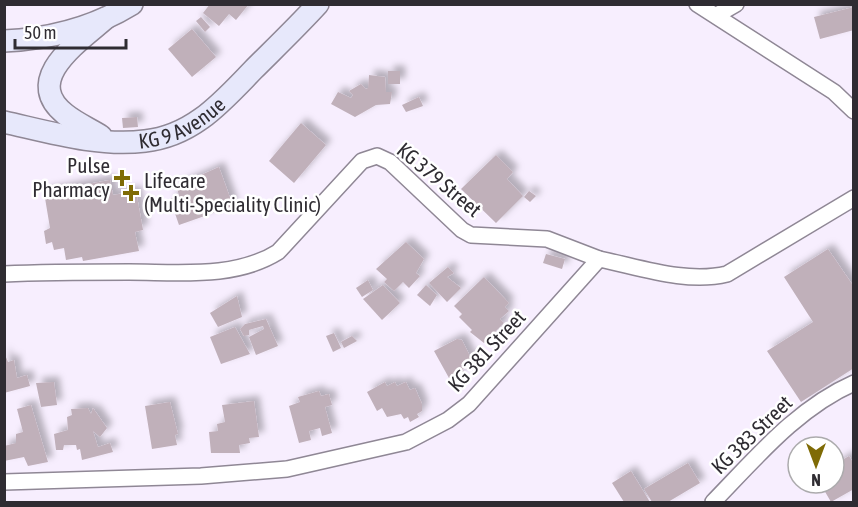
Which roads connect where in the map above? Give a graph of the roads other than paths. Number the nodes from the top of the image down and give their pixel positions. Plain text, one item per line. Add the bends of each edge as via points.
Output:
1 (132, 4) edge
2 (697, 4) edge
3 (736, 4) edge
4 (318, 5) edge
5 (717, 15) junction
6 (106, 18) junction
7 (4, 41) edge
8 (854, 111) edge
9 (4, 122) edge
10 (109, 141) junction
11 (854, 198) edge
12 (599, 259) junction
13 (4, 274) edge
14 (854, 383) edge
15 (4, 482) edge
16 (713, 502) edge

1 - 6 main road
2 - 5 street
3 - 5 street
4 - 10 main road, KG 9 Avenue via 225,101 200,120 178,133 146,141
5 - 8 street via 834,92
6 - 7 main road via 60,34
6 - 10 main road via 60,60 51,74 49,87 65,114
9 - 10 main road, KG 9 Avenue
11 - 12 street via 727,274 710,278
12 - 13 street, KG 379 Street via 547,239 471,235 390,162 377,156 362,162 279,252 263,262 202,272
12 - 15 street, KG 381 Street via 469,404 406,442 287,469 201,476
14 - 16 street, KG 383 Street via 780,433

